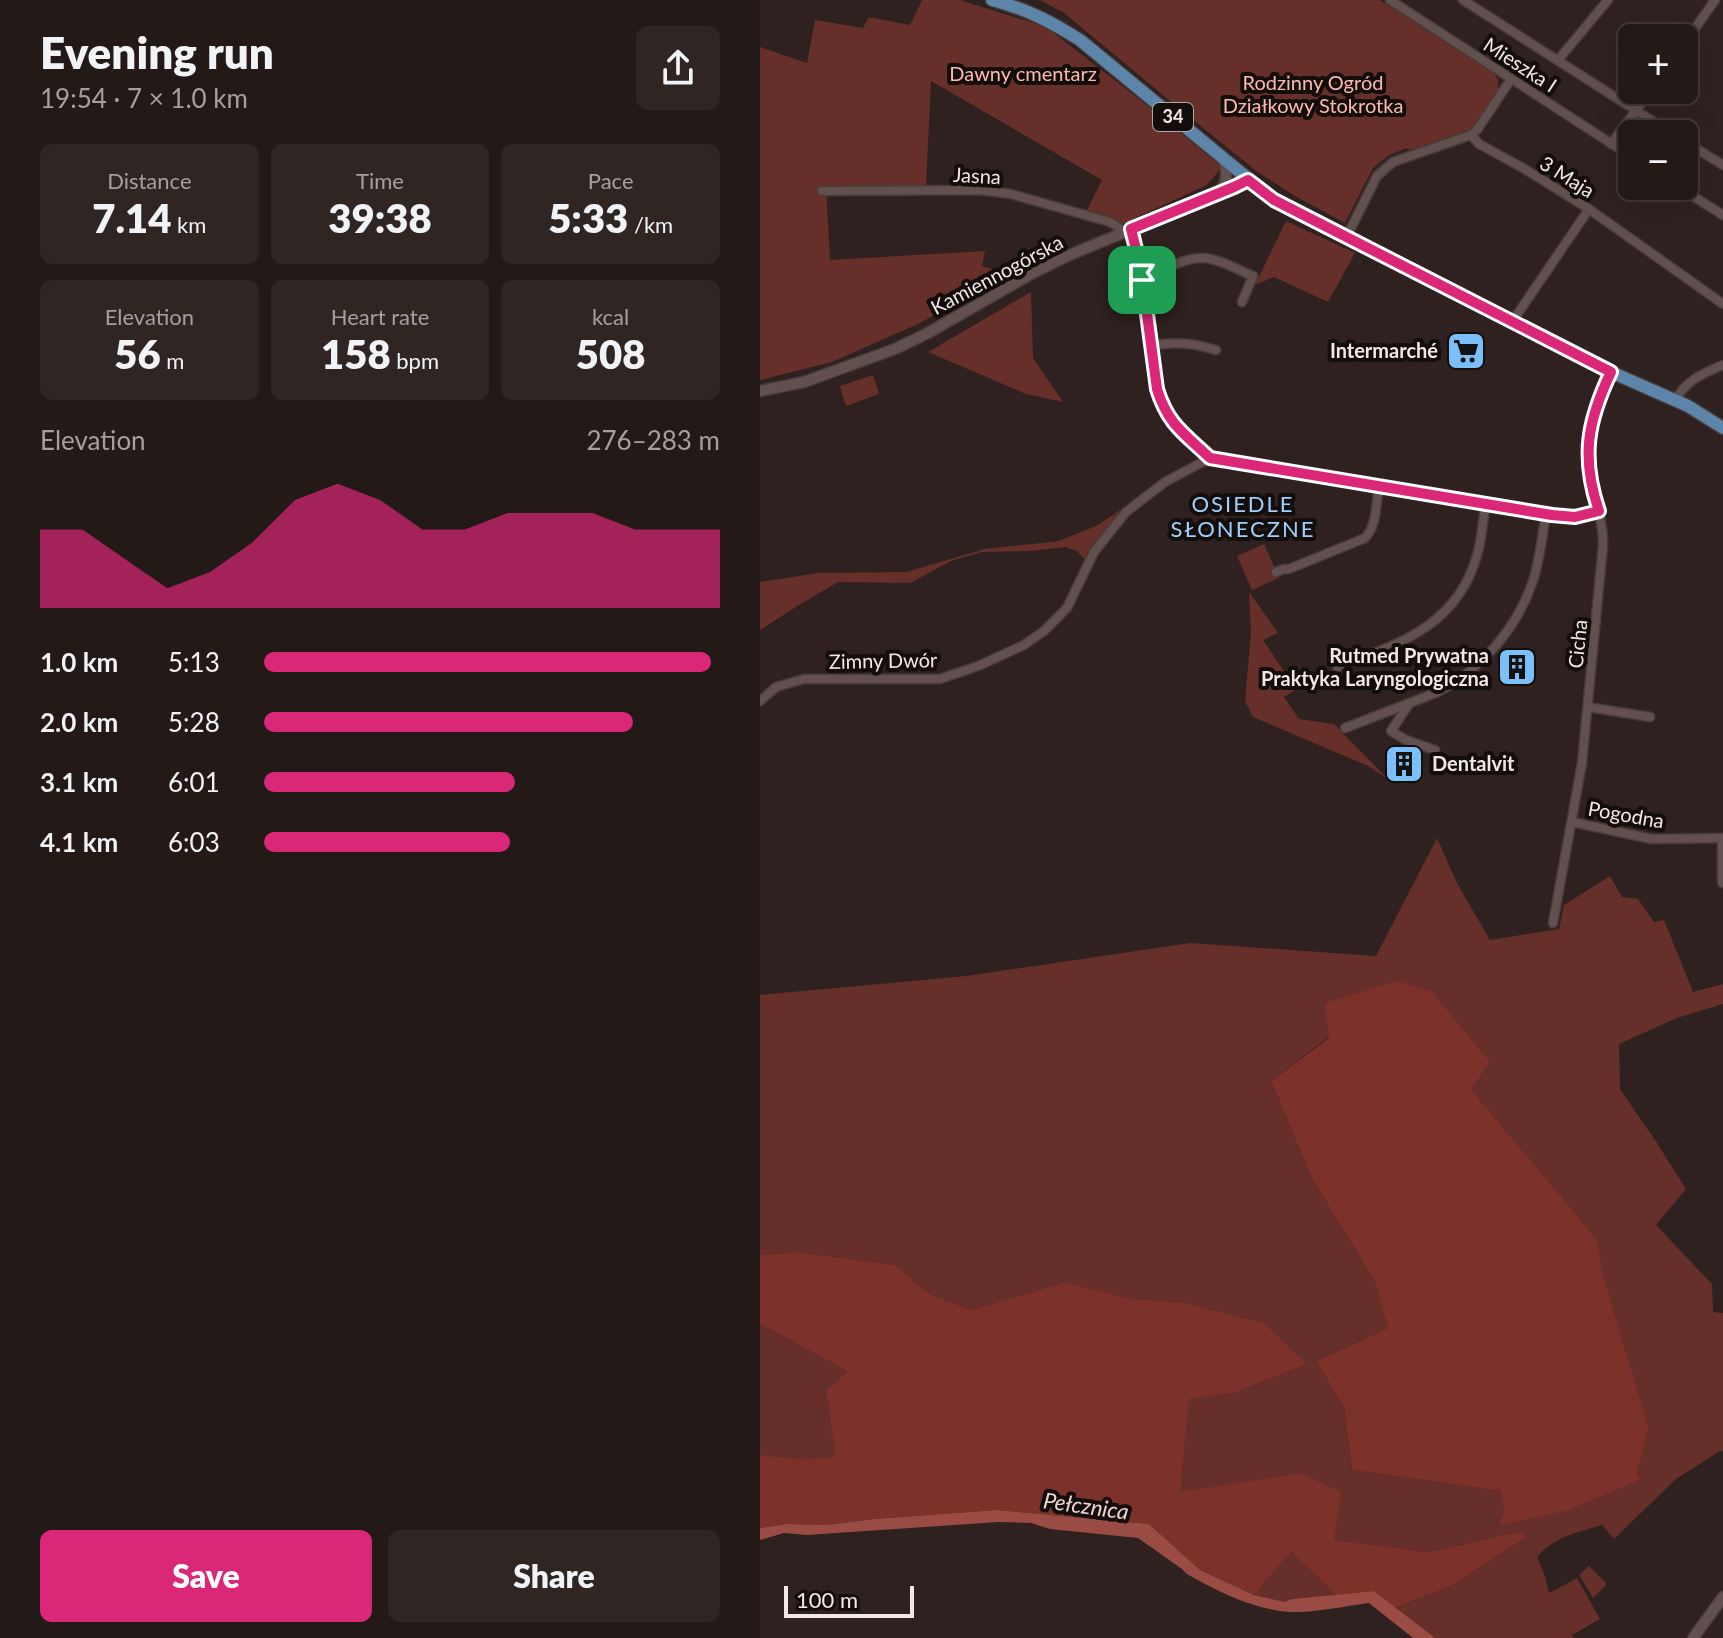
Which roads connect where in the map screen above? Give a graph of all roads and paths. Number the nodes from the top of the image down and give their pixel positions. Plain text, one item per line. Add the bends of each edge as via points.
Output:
1 (992, 0) edge
2 (1390, 0) edge
3 (1463, 0) edge
4 (1608, 0) edge
5 (1715, 0) edge
6 (1698, 24) edge
7 (1558, 60) junction
8 (1511, 79) junction
9 (1641, 104) edge
10 (1636, 111) junction
11 (1650, 120) edge
12 (1471, 135) junction
13 (1611, 144) junction
14 (1618, 148) edge
15 (1698, 150) edge
16 (1224, 160) junction
17 (1723, 165) edge
18 (1248, 180) junction
19 (822, 191) dead end
20 (1217, 194) junction
21 (1698, 199) edge
22 (1589, 209) junction
23 (1723, 215) edge
24 (1127, 230) junction
25 (1346, 238) junction
26 (1142, 280) junction
27 (1242, 302) dead end
28 (1723, 304) edge
29 (1512, 322) junction
30 (1150, 346) junction
31 (1216, 350) dead end
32 (1723, 365) edge
33 (1611, 372) junction
34 (760, 391) edge
35 (1675, 401) junction
36 (1723, 428) edge
37 (1210, 458) junction
38 (1379, 486) junction
39 (1486, 503) junction
40 (1599, 511) junction
41 (1546, 514) junction
42 (1276, 572) dead end
43 (1337, 667) dead end
44 (760, 701) edge
45 (1410, 704) junction
46 (1588, 707) junction
47 (1650, 717) dead end
48 (1345, 728) dead end
49 (1435, 750) dead end
50 (1572, 822) junction
51 (1723, 840) edge
52 (1723, 882) edge
53 (1553, 923) dead end
54 (1723, 1597) edge
55 (1693, 1638) edge

1 - 16 main road, 34 via 1031,12 1080,40
2 - 8 street, Mieszka I
3 - 7 street
4 - 7 street
5 - 6 street
7 - 10 street
8 - 12 street
8 - 13 street, Mieszka I
9 - 10 street
10 - 11 street
10 - 13 street
12 - 22 street, 3 Maja
12 - 25 street via 1393,162 1377,176
13 - 14 street, Mieszka I
15 - 17 street
16 - 18 main road, 34
16 - 20 street via 1227,177
18 - 20 street, Kamiennogórska
18 - 25 main road, 34
19 - 24 street, Jasna via 980,190 1011,194
20 - 24 street, Kamiennogórska
21 - 23 street
22 - 28 street, 3 Maja
22 - 29 street
24 - 26 street
24 - 34 street, Kamiennogórska via 1031,274 895,349 804,382
25 - 29 main road, 34
26 - 27 street via 1185,261 1215,260 1253,276
26 - 30 street
29 - 33 main road, 34
30 - 31 street via 1178,342
30 - 37 street via 1164,408 1183,435
32 - 35 street via 1686,384
33 - 35 main road, 34
33 - 40 street, Cicha via 1595,406 1587,452
35 - 36 main road, 34
37 - 38 street
37 - 44 street, Zimny Dwór via 1165,482 1126,512 1094,552 1067,608 1024,645 940,679 804,679 776,687
38 - 39 street
38 - 42 street via 1373,526 1365,538
39 - 41 street
39 - 43 street via 1471,572 1445,612 1408,638
40 - 41 street via 1575,517
40 - 46 street, Cicha via 1604,534
41 - 45 street via 1533,581 1514,622 1464,675
45 - 48 street
45 - 49 street via 1391,731
46 - 47 street
46 - 50 street, Cicha
50 - 51 street, Pogodna via 1652,839
50 - 53 street, Cicha
51 - 52 street
54 - 55 street

